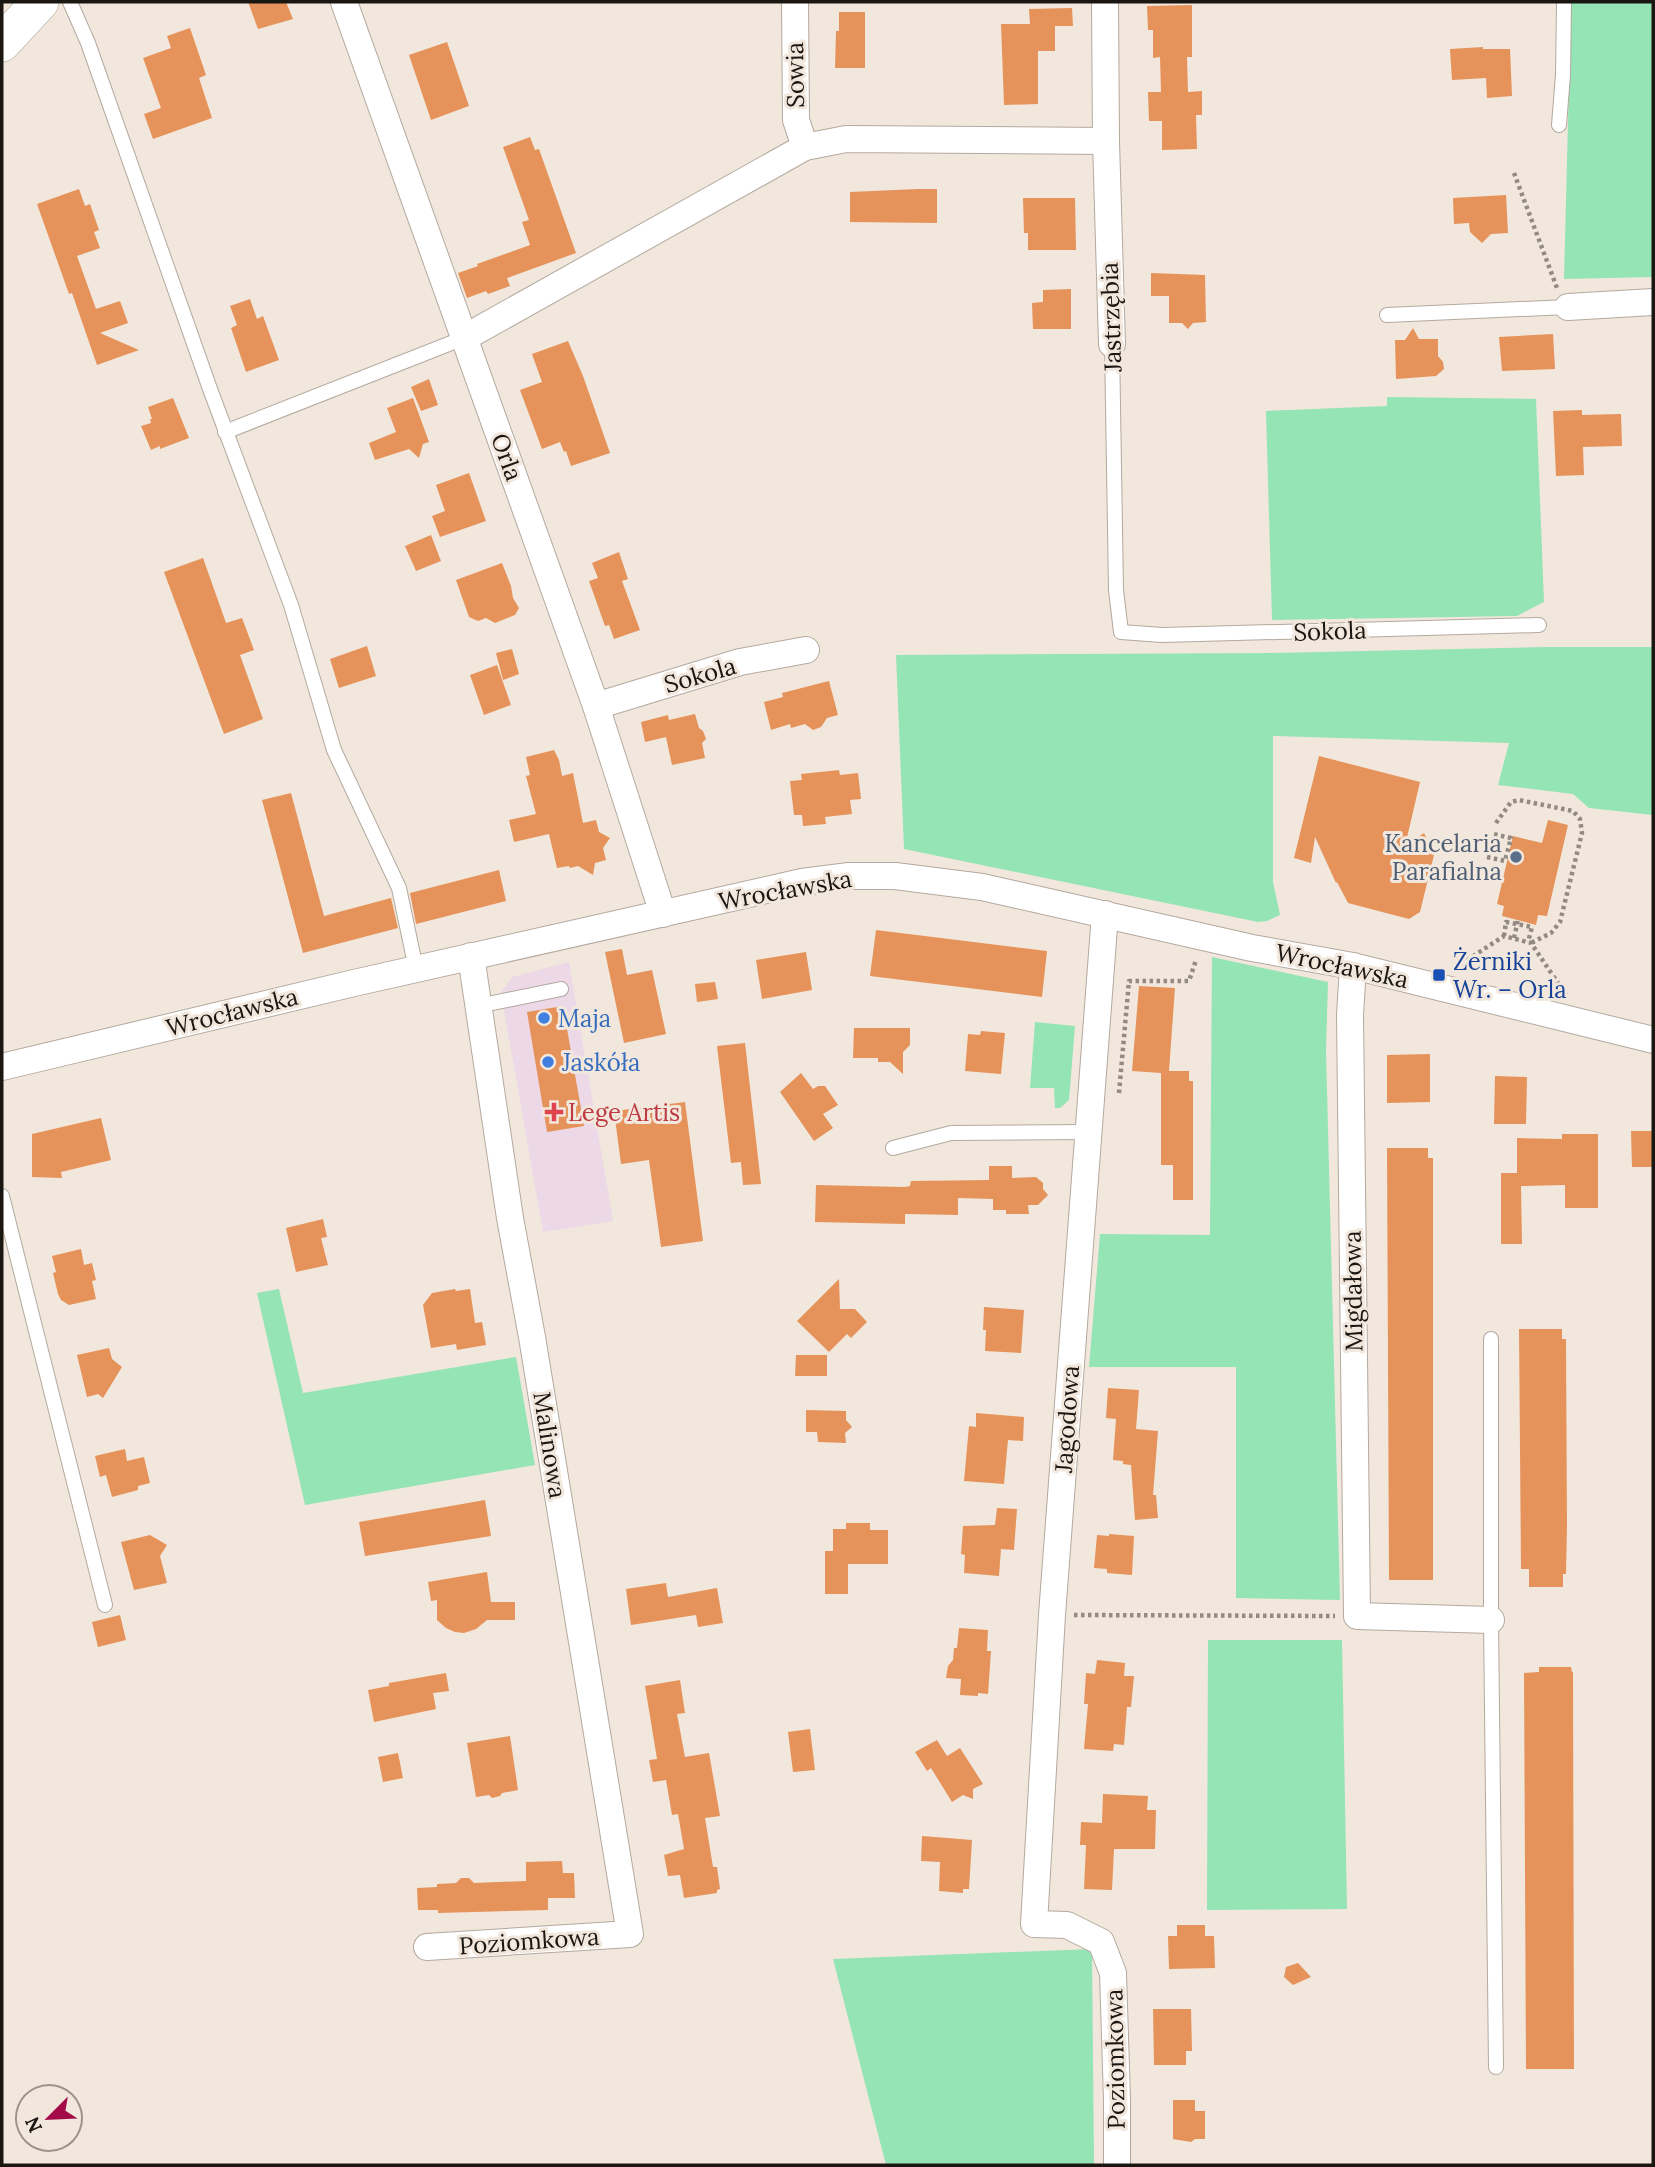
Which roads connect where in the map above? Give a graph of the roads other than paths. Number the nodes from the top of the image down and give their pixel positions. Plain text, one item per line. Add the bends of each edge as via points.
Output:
1 (40, 2) edge
2 (70, 2) edge
3 (344, 2) edge
4 (795, 2) edge
5 (1105, 2) edge
6 (1564, 2) edge
7 (2, 43) edge
8 (1559, 125) dead end
9 (1106, 141) junction
10 (805, 147) junction
11 (1563, 299) joint
12 (1653, 302) edge
13 (1387, 315) dead end
14 (464, 338) junction
15 (1112, 344) joint
16 (225, 432) junction
17 (1539, 625) dead end
18 (1121, 632) joint
19 (806, 650) dead end
20 (596, 706) junction
21 (663, 914) junction
22 (1105, 914) junction
23 (471, 956) junction
24 (1353, 966) junction
25 (416, 969) junction
26 (561, 989) dead end
27 (478, 1006) junction
28 (1653, 1041) edge
29 (2, 1067) edge
30 (1089, 1132) junction
31 (893, 1148) dead end
32 (2, 1196) edge
33 (1491, 1339) dead end
34 (105, 1605) dead end
35 (1491, 1620) junction
36 (1034, 1924) joint
37 (630, 1934) joint
38 (427, 1947) dead end
39 (1496, 2067) dead end
40 (1117, 2165) edge

1 - 7 main road
2 - 16 lane
3 - 14 street, Orla
4 - 10 street, Sowia via 796,120
5 - 9 street, Jastrzębia
6 - 8 lane
9 - 10 street via 846,139
9 - 15 street, Jastrzębia
10 - 14 street
11 - 12 street
11 - 13 lane
14 - 16 lane
14 - 20 street, Orla
15 - 18 lane, Jastrzębia via 1116,590
16 - 25 lane via 291,606 334,750 399,888
17 - 18 lane, Sokola via 1162,635
19 - 20 street, Sokola via 740,662
20 - 21 street, Orla
21 - 22 street, Wrocławska via 802,882 849,876 895,876 982,887
21 - 23 street, Wrocławska
22 - 24 street, Wrocławska
22 - 30 street, Jagodowa
23 - 25 street, Wrocławska
23 - 27 street, Malinowa
24 - 28 street, Wrocławska
24 - 35 street, Migdałowa via 1357,1616
25 - 29 street, Wrocławska
26 - 27 lane
27 - 37 street, Malinowa
30 - 31 lane via 951,1133
30 - 36 street, Jagodowa
32 - 34 lane
33 - 35 lane
35 - 39 lane
36 - 40 street, Poziomkowa via 1067,1926 1101,1942 1114,1973
37 - 38 street, Poziomkowa

